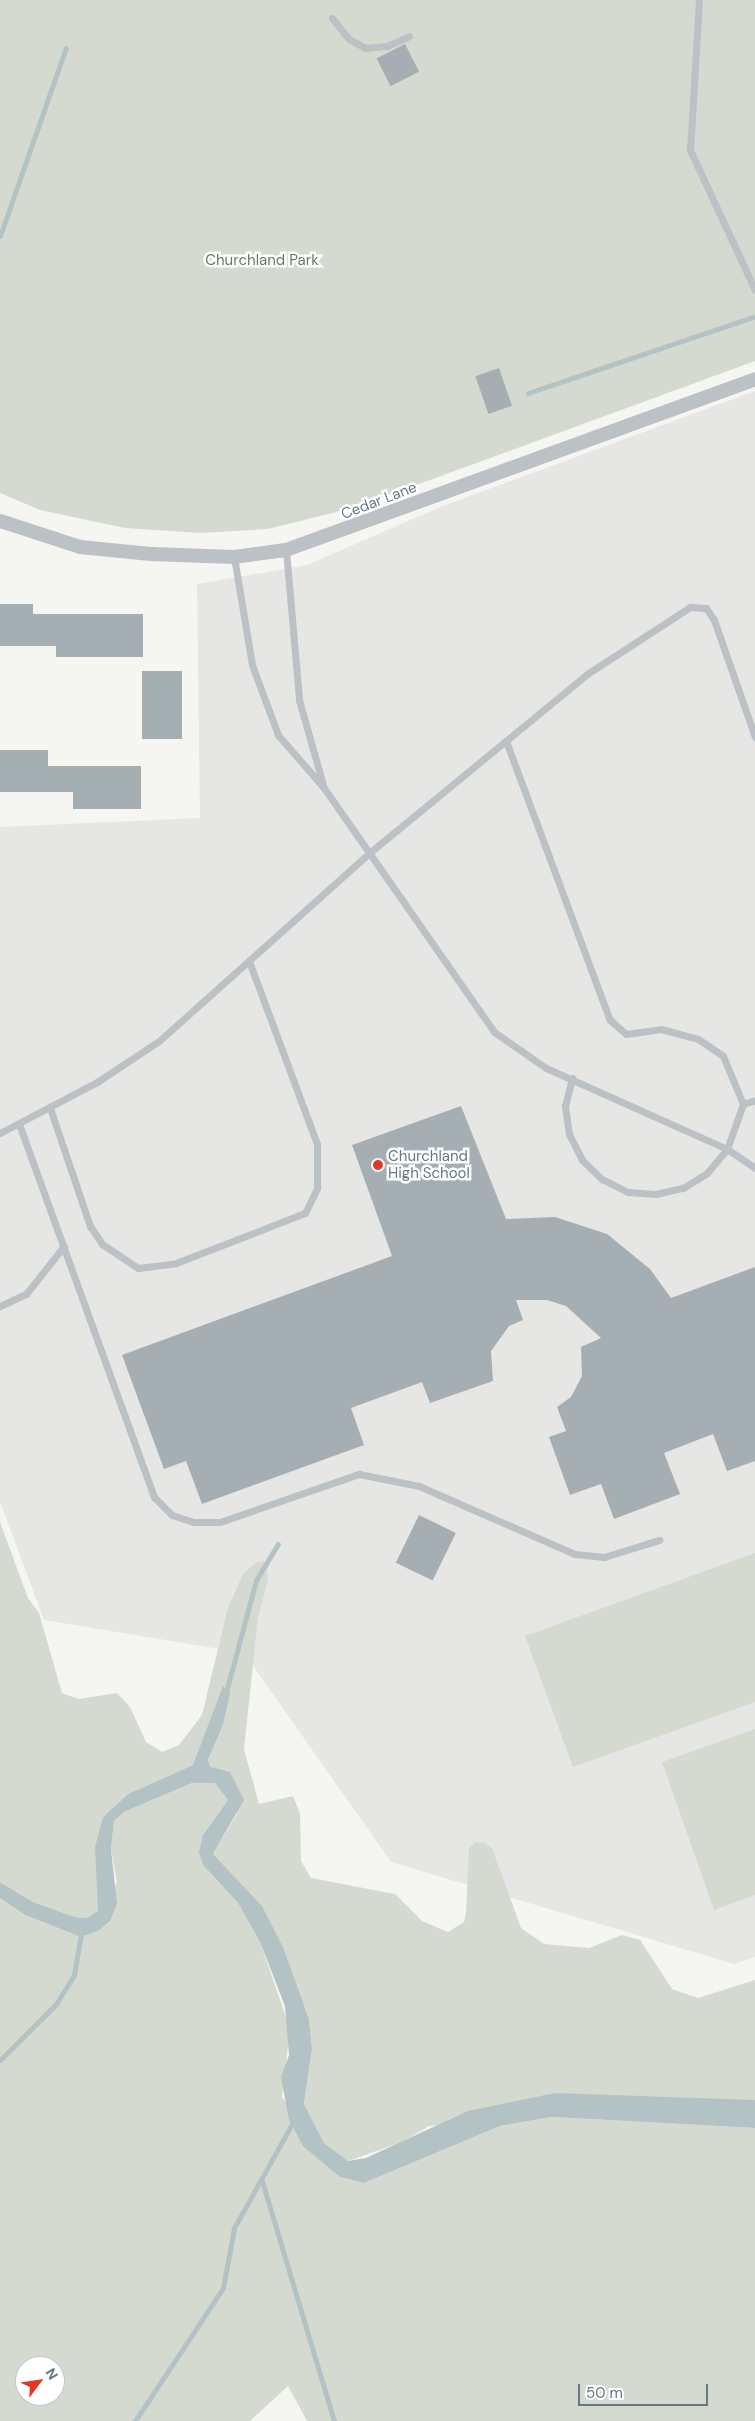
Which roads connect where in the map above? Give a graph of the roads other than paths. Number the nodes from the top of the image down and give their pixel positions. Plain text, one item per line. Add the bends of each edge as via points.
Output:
1 (699, 0) edge
2 (332, 18) dead end
3 (409, 36) dead end
4 (755, 290) edge
5 (755, 379) edge
6 (0, 521) edge
7 (286, 550) junction
8 (234, 557) junction
9 (755, 737) edge
10 (506, 740) junction
11 (324, 788) junction
12 (368, 854) junction
13 (250, 964) junction
14 (572, 1078) junction
15 (755, 1100) edge
16 (743, 1104) junction
17 (50, 1108) junction
18 (19, 1124) junction
19 (0, 1133) edge
20 (727, 1149) junction
21 (755, 1168) edge
22 (64, 1246) junction
23 (0, 1306) edge
24 (659, 1540) dead end

1 - 4 lane via 690,150
2 - 3 lane via 350,39 365,48 387,46
5 - 7 street, Cedar Lane
6 - 8 street, Cedar Lane via 80,547
7 - 8 street, Cedar Lane
7 - 11 lane via 298,700
8 - 11 lane via 252,665 278,735
9 - 10 lane via 714,620 706,608 695,605 587,674
10 - 12 lane
10 - 16 lane via 610,1020 626,1034 661,1029 698,1039 723,1056
11 - 12 lane
12 - 13 lane
12 - 14 lane via 494,1032 546,1068
13 - 17 lane via 159,1041
13 - 17 lane via 317,1144 321,1165 317,1188 305,1213 176,1263 138,1268 102,1244 90,1226
14 - 20 lane
14 - 20 lane via 566,1106 569,1134 582,1160 602,1180 628,1192 656,1194 683,1188 707,1173
15 - 16 lane
16 - 20 lane
17 - 18 lane
18 - 19 lane
18 - 22 lane
20 - 21 lane
22 - 23 lane via 26,1294
22 - 24 lane via 154,1497 172,1515 194,1522 220,1522 338,1478 379,1475 419,1486 554,1549 575,1554 604,1557

